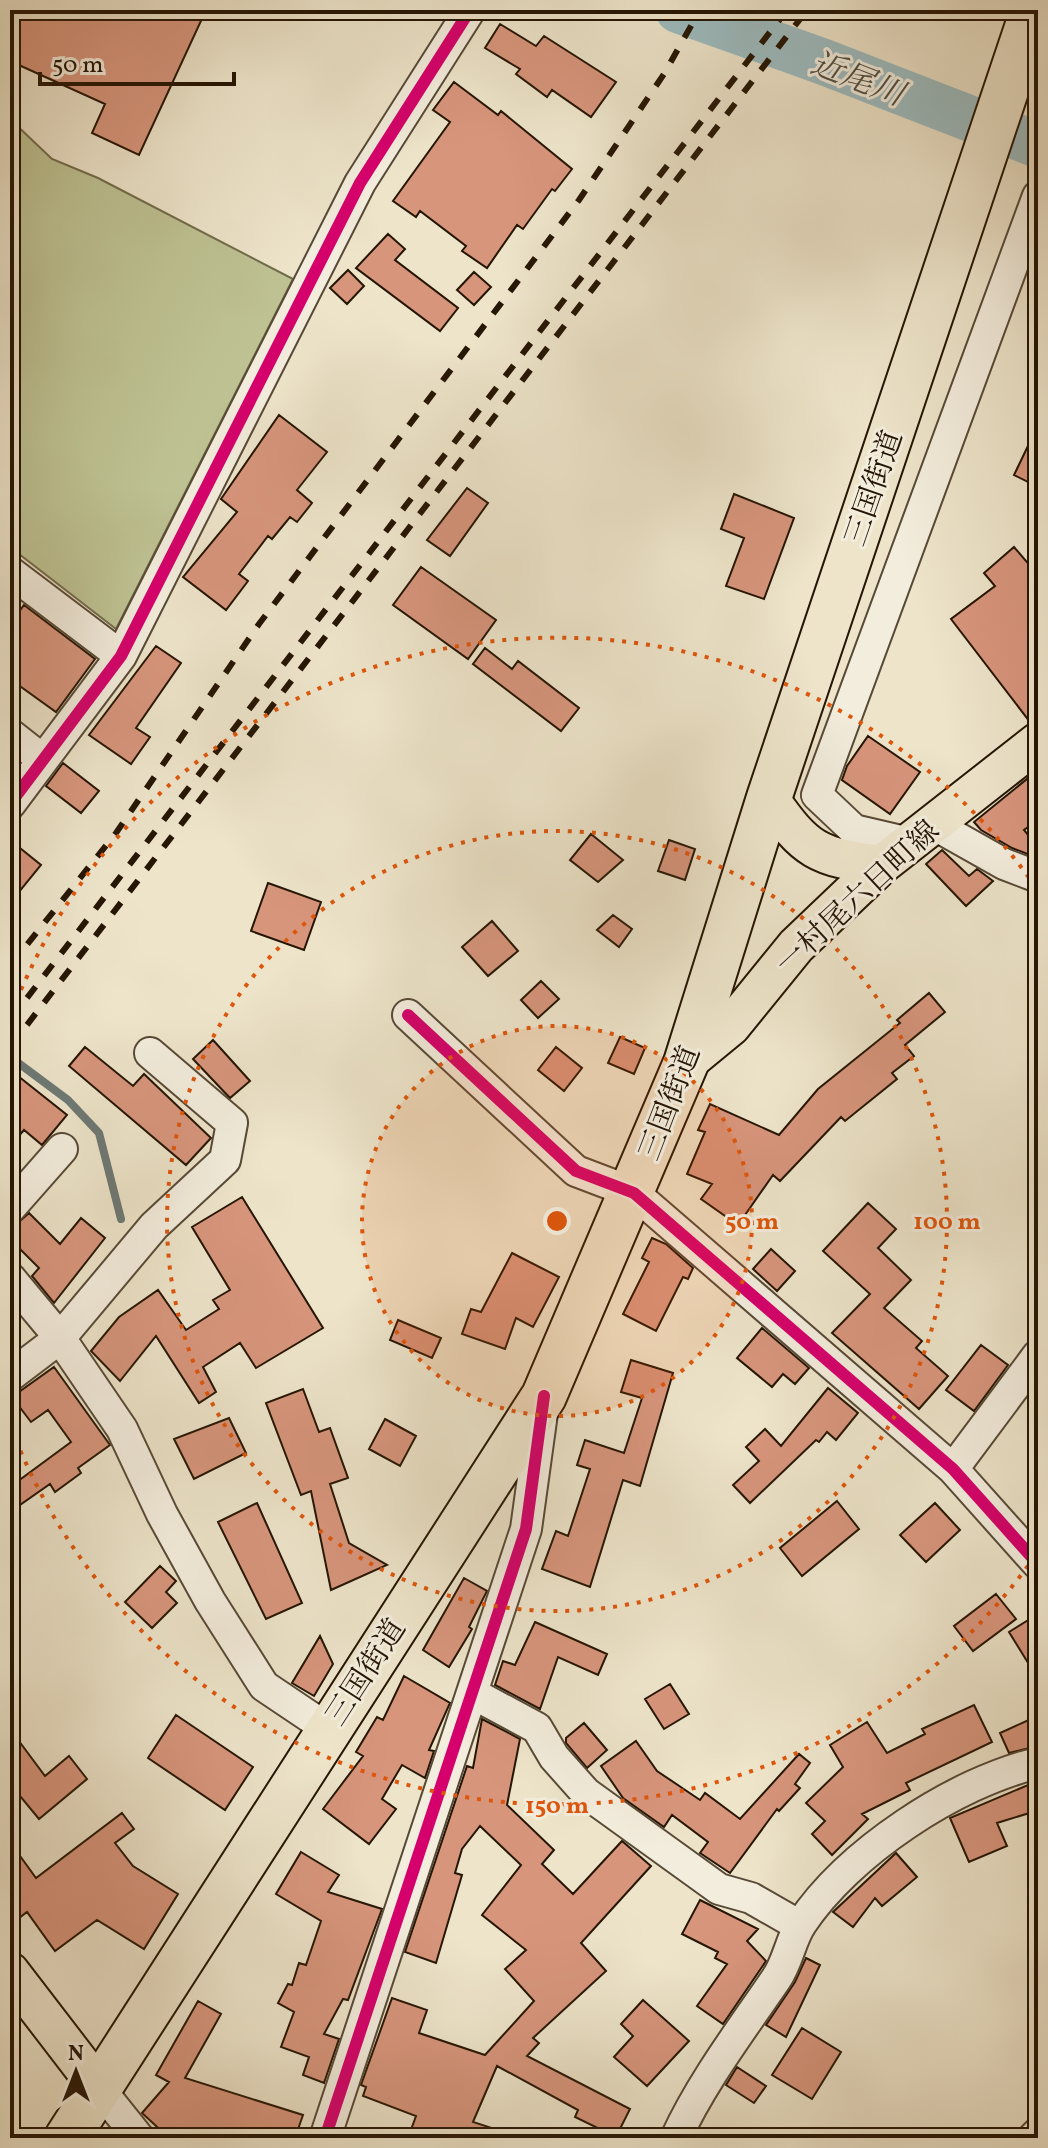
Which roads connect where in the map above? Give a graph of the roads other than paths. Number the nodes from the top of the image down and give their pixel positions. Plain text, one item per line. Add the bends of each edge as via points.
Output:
1 (470, 10) edge
2 (1033, 10) edge
3 (1035, 204) edge
4 (10, 572) edge
5 (121, 656) junction
6 (10, 734) edge
7 (1038, 742) edge
8 (43, 760) junction
9 (769, 798) junction
10 (10, 804) edge
11 (908, 844) junction
12 (1038, 877) edge
13 (408, 1015) dead end
14 (150, 1053) dead end
15 (686, 1063) junction
16 (62, 1149) dead end
17 (634, 1193) junction
18 (10, 1208) edge
19 (10, 1278) edge
20 (60, 1338) junction
21 (1038, 1355) edge
22 (10, 1376) edge
23 (544, 1396) junction
24 (953, 1469) junction
25 (1038, 1564) edge
26 (472, 1693) junction
27 (328, 1729) junction
28 (1038, 1763) edge
29 (800, 1926) junction
30 (10, 1972) edge
31 (99, 2088) junction
32 (1038, 2133) edge
33 (67, 2138) edge
34 (139, 2138) edge
35 (325, 2138) edge
36 (676, 2138) edge
37 (1033, 2138) edge

1 - 5 street via 360,183
2 - 9 highway, 三国街道
3 - 11 street via 817,795 854,830
4 - 5 street
5 - 8 street
6 - 8 street
7 - 11 main road, 一村尾六日町線
8 - 10 street
9 - 11 main road via 812,850 842,860
9 - 15 highway, 三国街道
11 - 12 street via 1004,864
11 - 15 main road, 一村尾六日町線 via 796,946 731,1026
13 - 17 street via 576,1171
14 - 20 street via 232,1123 225,1160 154,1226
15 - 17 highway, 三国街道
16 - 18 street
17 - 23 highway, 三国街道
17 - 24 street
19 - 20 street
20 - 22 street
20 - 27 street via 122,1429 210,1601 264,1686
21 - 24 street
23 - 26 street via 526,1529
23 - 27 highway, 三国街道
24 - 25 street
26 - 29 street via 537,1728 586,1793 719,1889 751,1898
26 - 35 street
27 - 31 highway, 三国街道
28 - 29 street via 977,1786 910,1821 846,1869
29 - 36 street via 782,1971 692,2104
30 - 31 main road
31 - 33 highway, 三国街道
31 - 34 street
32 - 37 street

